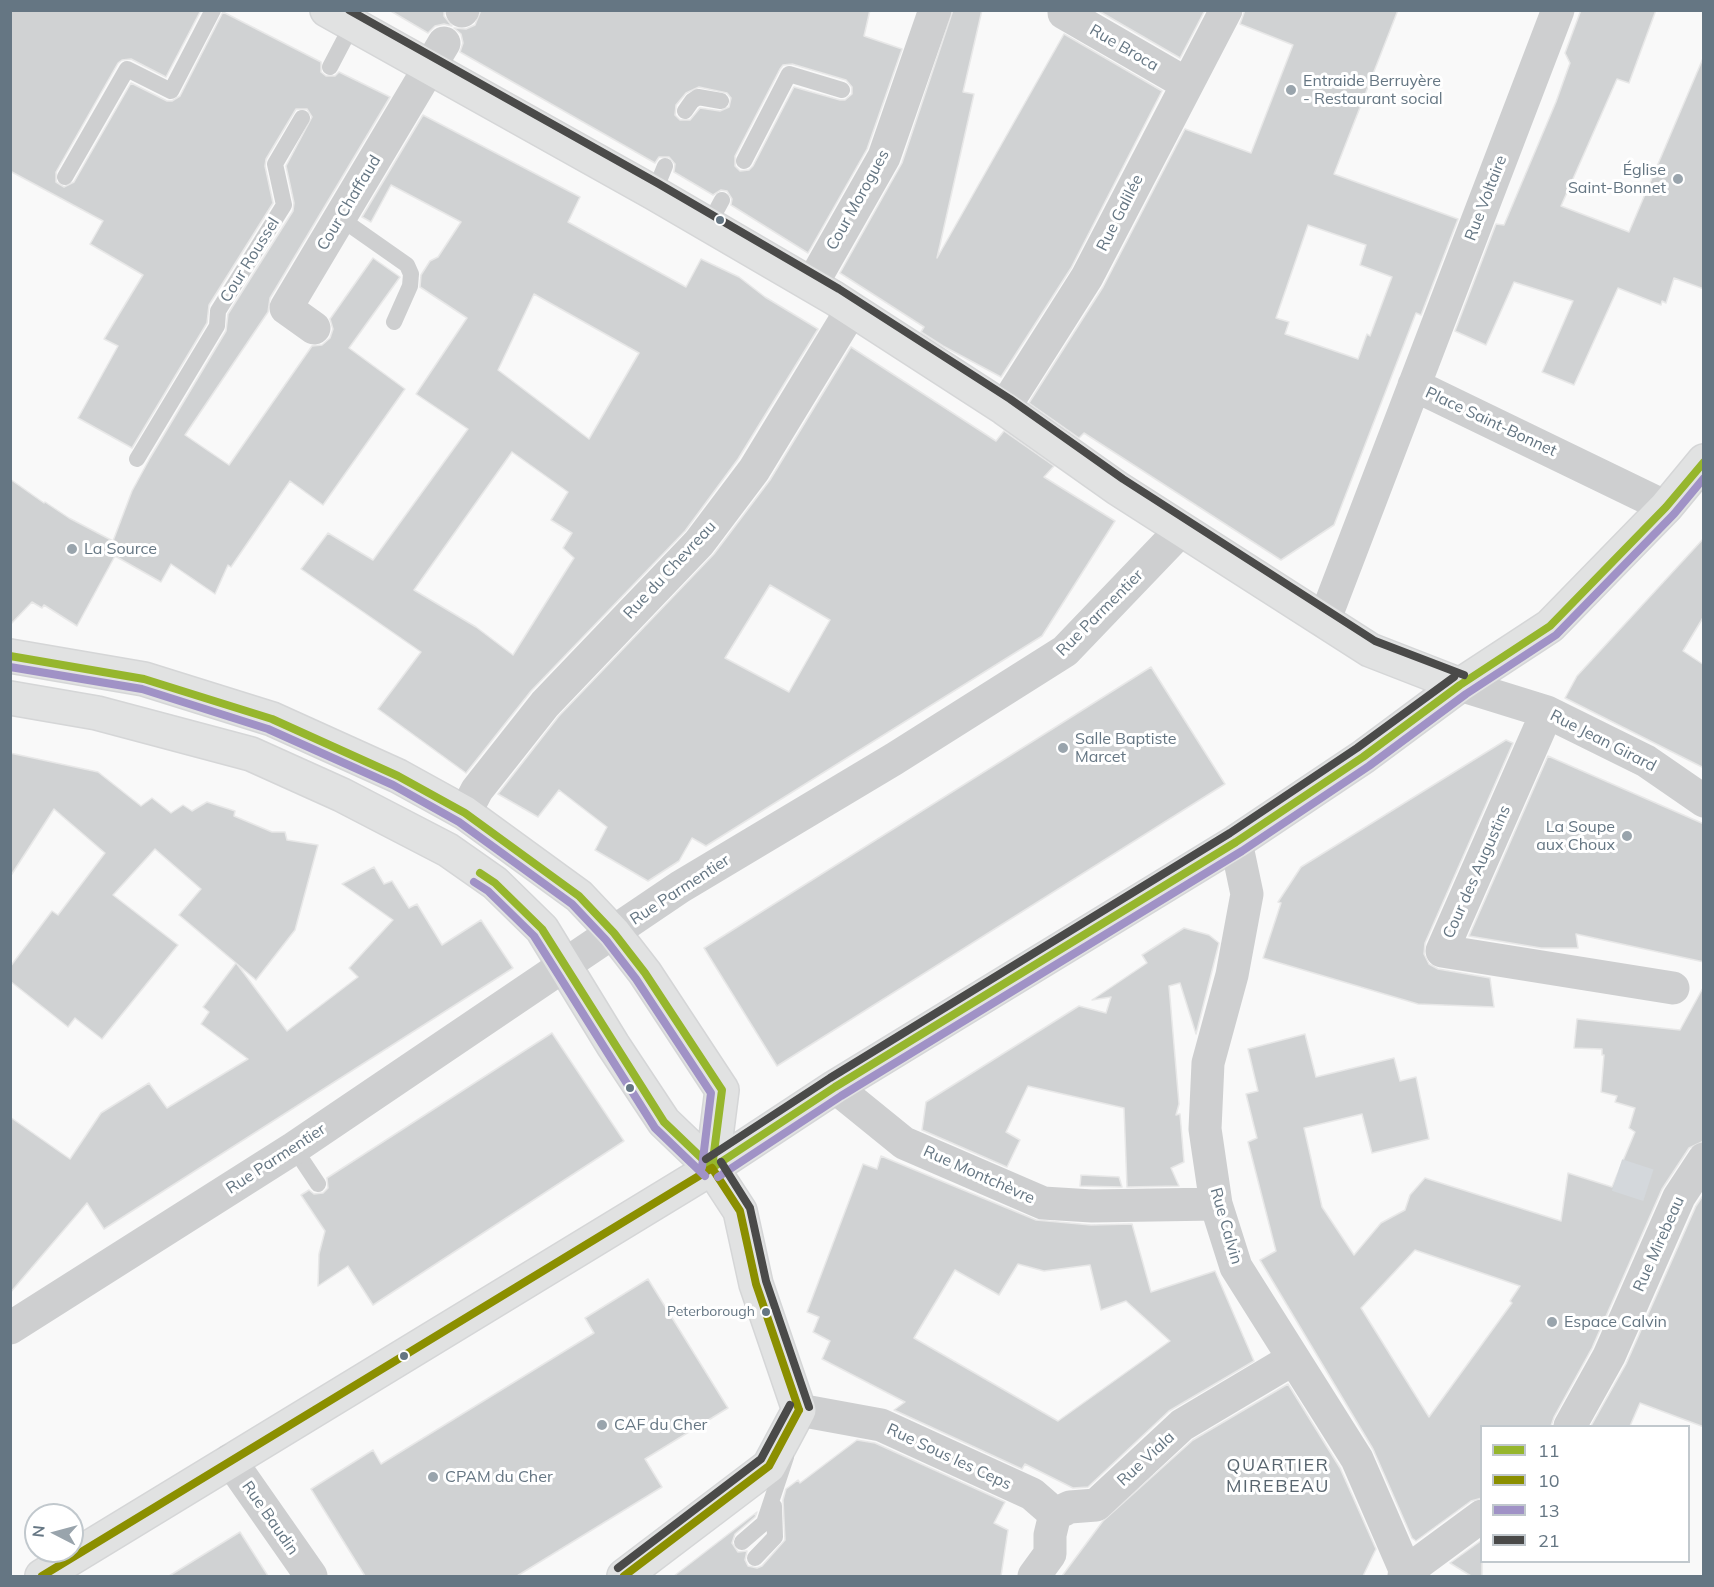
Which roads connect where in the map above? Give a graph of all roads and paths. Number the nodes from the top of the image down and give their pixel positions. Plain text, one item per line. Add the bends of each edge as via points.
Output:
1 (213, 10) edge
2 (935, 10) edge
3 (1064, 10) edge
4 (1226, 10) edge
5 (1558, 10) edge
6 (340, 18) edge
7 (437, 55) junction
8 (330, 67) dead end
9 (1187, 84) junction
10 (842, 90) dead end
11 (721, 101) dead end
12 (685, 111) dead end
13 (302, 118) dead end
14 (744, 161) dead end
15 (65, 177) dead end
16 (340, 218) junction
17 (812, 284) junction
18 (852, 309) junction
19 (394, 322) dead end
20 (314, 328) dead end
21 (1414, 385) junction
22 (1004, 408) junction
23 (137, 459) dead end
24 (1704, 461) edge
25 (1666, 507) junction
26 (1181, 530) junction
27 (1324, 621) junction
28 (10, 656) edge
29 (1460, 685) junction
30 (10, 698) edge
31 (1547, 712) junction
32 (1704, 801) edge
33 (465, 813) junction
34 (1236, 842) junction
35 (614, 933) junction
36 (565, 965) junction
37 (1673, 988) dead end
38 (835, 1087) junction
39 (294, 1148) junction
40 (1704, 1159) edge
41 (712, 1168) junction
42 (318, 1184) dead end
43 (1216, 1204) junction
44 (10, 1328) edge
45 (1293, 1359) junction
46 (800, 1410) junction
47 (1571, 1425) edge
48 (230, 1460) junction
49 (774, 1499) junction
50 (1055, 1514) junction
51 (1480, 1518) edge
52 (742, 1542) dead end
53 (754, 1558) dead end
54 (1405, 1574) edge
55 (42, 1576) edge
56 (311, 1576) edge
57 (624, 1576) edge
58 (1034, 1576) edge

1 - 15 lane via 171,92 127,69
2 - 17 street, Cour Morogues via 884,158
3 - 9 street, Rue Broca
4 - 9 street, Rue Galilée
5 - 21 street, Rue Voltaire
6 - 7 main road
6 - 8 lane
7 - 16 street, Cour Chaffaud
7 - 17 main road via 716,212
9 - 22 street, Rue Galilée via 1087,277
10 - 14 lane via 789,74
11 - 12 lane via 698,97
13 - 23 lane, Cour Roussel via 275,164 284,205 218,311 218,326
16 - 19 lane via 407,265 410,286
16 - 20 street, Cour Chaffaud via 286,308
17 - 18 main road
18 - 22 main road
18 - 33 street, Rue du Chevreau via 754,470 713,525 545,704 477,790
21 - 25 street, Place Saint-Bonnet
21 - 27 street, Place Saint-Bonnet
22 - 26 main road
24 - 25 main road
25 - 29 main road via 1550,626
26 - 27 main road
26 - 35 street, Rue Parmentier via 1065,651 680,887
27 - 29 main road via 1370,650
28 - 33 main road via 144,679 272,719 398,776
29 - 31 street, Rue Jean Girard
29 - 34 main road via 1363,757
30 - 36 main road via 97,713 250,754 342,795 448,850 495,884 542,929
31 - 32 street, Rue Jean Girard via 1646,761
31 - 37 street, Cour des Augustins via 1442,951
33 - 35 main road via 579,896
34 - 38 main road
34 - 43 street, Rue Calvin via 1247,894 1232,975 1209,1063 1205,1129
35 - 36 street, Rue Parmentier
35 - 41 main road via 722,1090
36 - 39 street, Rue Parmentier
36 - 41 main road via 664,1122
38 - 41 main road
38 - 43 street, Rue Montchèvre via 904,1143 1043,1203
39 - 42 lane
39 - 44 street, Rue Parmentier
40 - 47 street, Rue Mirebeau via 1671,1194 1609,1356
41 - 46 main road via 740,1211 756,1284
41 - 48 main road
43 - 45 street, Rue Calvin via 1236,1267
45 - 50 street, Rue Viala via 1182,1425 1096,1505 1070,1507
45 - 54 street, Rue Calvin via 1357,1459
46 - 49 lane
46 - 50 street, Rue Sous les Ceps via 881,1425 1032,1494
46 - 57 main road via 769,1466
48 - 55 main road
48 - 56 street, Rue Baudin
49 - 52 lane via 764,1523
49 - 53 lane via 775,1537
50 - 58 street via 1050,1554
51 - 54 street

